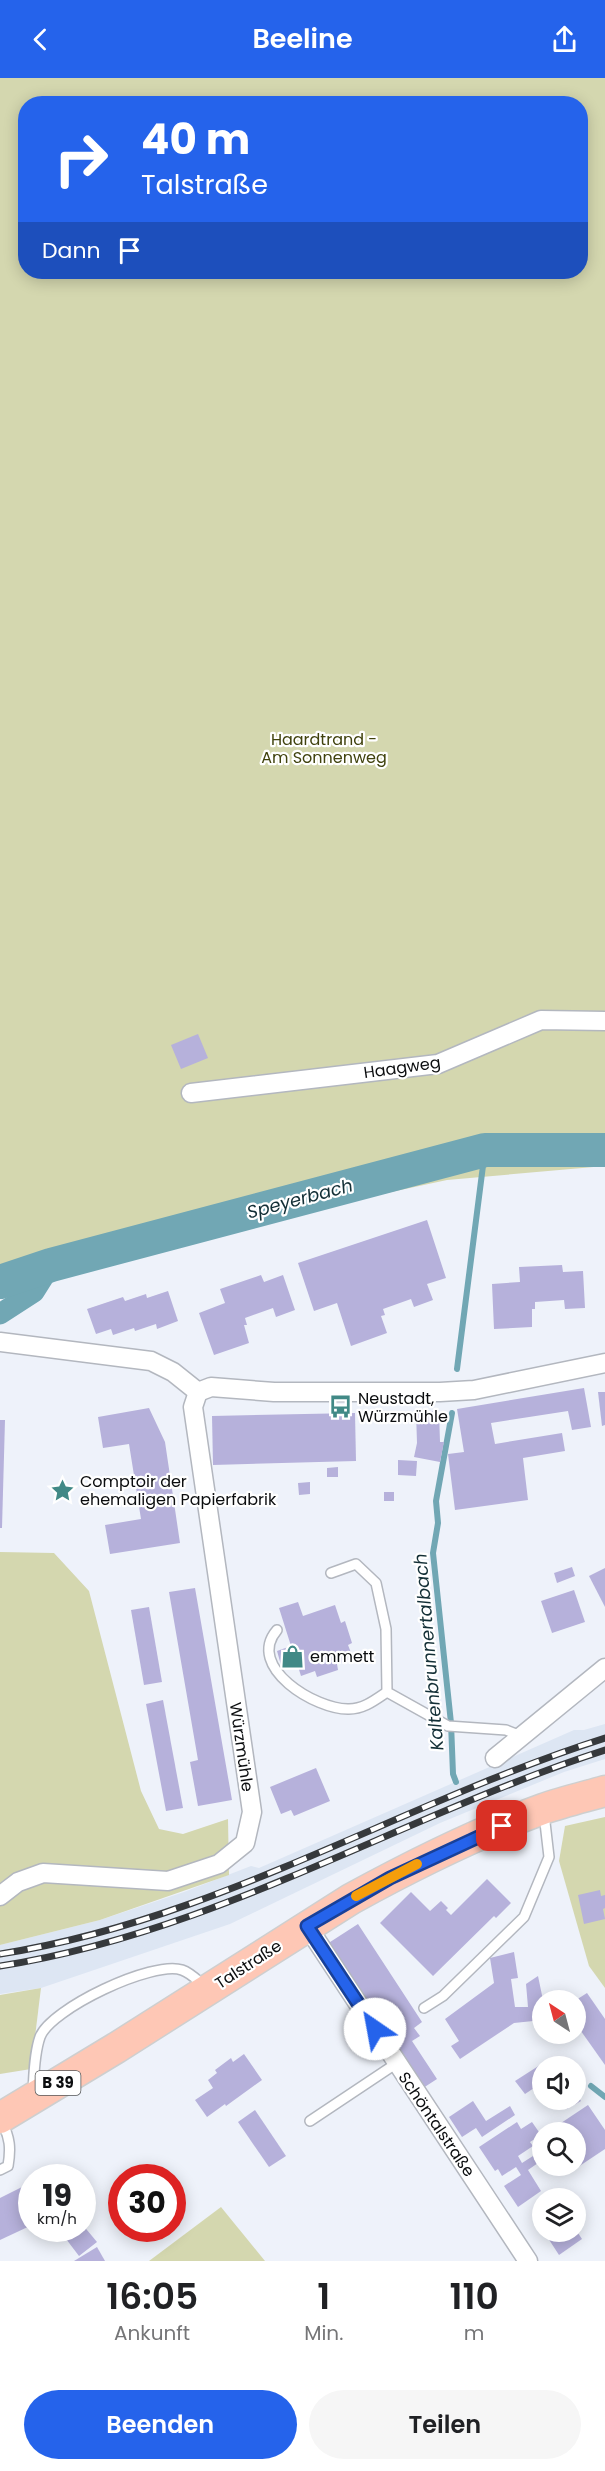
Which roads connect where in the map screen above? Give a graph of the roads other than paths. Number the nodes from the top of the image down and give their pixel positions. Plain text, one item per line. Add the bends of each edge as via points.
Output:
1 (605, 1021) edge
2 (191, 1093) dead end
3 (0, 1342) edge
4 (605, 1363) edge
5 (198, 1392) junction
6 (331, 1573) dead end
7 (277, 1630) dead end
8 (605, 1668) edge
9 (387, 1692) junction
10 (521, 1736) junction
11 (495, 1758) dead end
12 (605, 1791) edge
13 (543, 1809) junction
14 (0, 1896) edge
15 (307, 1926) junction
16 (208, 1990) junction
17 (424, 2008) dead end
18 (397, 2063) junction
19 (33, 2099) junction
20 (0, 2118) edge
21 (310, 2121) dead end
22 (0, 2170) edge
23 (528, 2261) edge

1 - 2 street, Haagweg via 541,1020 438,1064
3 - 5 street via 151,1361
4 - 5 street via 474,1390 274,1392 211,1387
5 - 14 street, Würzmühle via 192,1407 252,1812 244,1843 219,1864 168,1881 43,1873 18,1882
6 - 9 lane via 356,1564 376,1583 386,1629
7 - 9 lane via 269,1639 268,1650 277,1671 307,1698 334,1709 352,1709 370,1704
8 - 10 street
9 - 10 lane via 448,1726 506,1730
10 - 11 street
12 - 13 main road, Talstraße / B 39
13 - 15 main road, Talstraße / B 39 via 442,1852
13 - 17 lane via 549,1857 524,1917 443,1996
15 - 16 main road, Talstraße / B 39
15 - 18 street, Schöntalstraße
16 - 19 main road, Talstraße / B 39
16 - 19 lane via 181,1969 157,1969 57,2015 40,2036
18 - 21 lane
18 - 23 street, Schöntalstraße
19 - 20 main road, Talstraße / B 39
20 - 22 lane via 10,2150 8,2166

